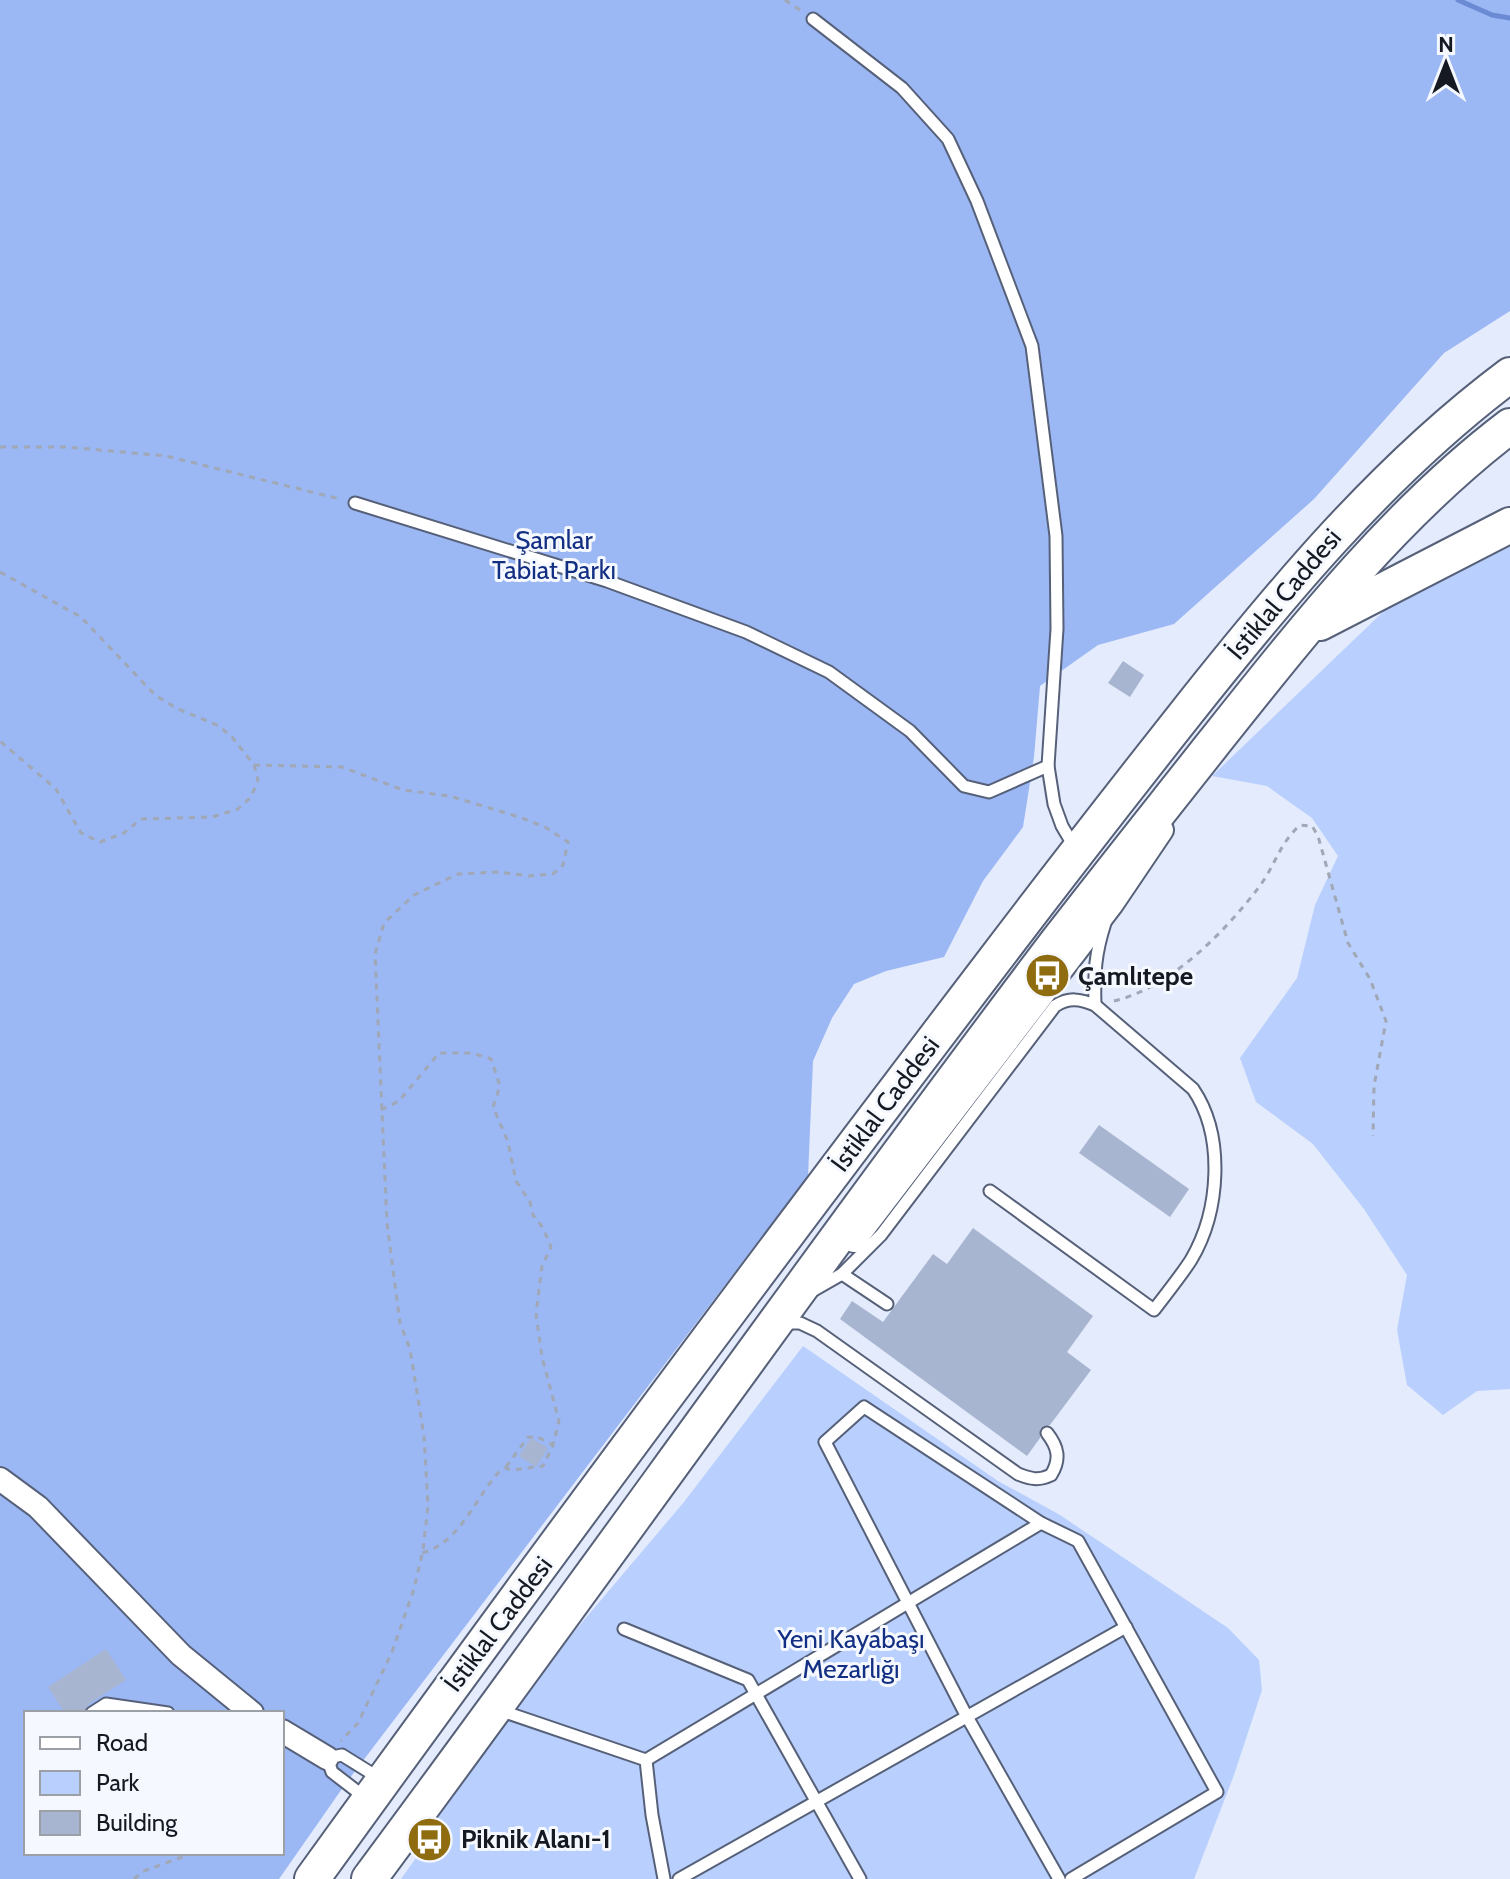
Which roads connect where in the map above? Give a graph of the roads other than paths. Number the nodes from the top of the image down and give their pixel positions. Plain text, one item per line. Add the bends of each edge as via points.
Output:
1 (813, 19) road end
2 (1509, 378) edge
3 (1510, 426) edge
4 (355, 503) road end
5 (1510, 525) edge
6 (1306, 630) junction
7 (1211, 746) junction
8 (1048, 766) junction
9 (1077, 851) junction
10 (1112, 904) junction
11 (1095, 1005) junction
12 (990, 1191) dead end
13 (842, 1274) junction
14 (809, 1293) junction
15 (887, 1304) dead end
16 (773, 1326) junction
17 (1047, 1433) dead end
18 (0, 1479) edge
19 (1041, 1523) junction
20 (907, 1603) junction
21 (1126, 1627) junction
22 (624, 1629) dead end
23 (756, 1694) junction
24 (494, 1709) junction
25 (95, 1711) edge
26 (154, 1711) edge
27 (250, 1711) edge
28 (966, 1715) junction
29 (284, 1732) edge
30 (327, 1758) junction
31 (646, 1760) junction
32 (376, 1790) junction
33 (817, 1802) junction
34 (312, 1879) edge
35 (369, 1879) edge
36 (664, 1879) edge
37 (679, 1879) edge
38 (860, 1879) edge
39 (1059, 1879) edge
40 (1071, 1879) edge

1 - 8 lane via 902,88 948,139 1032,346 1056,536 1057,629
2 - 9 main road, İstiklal Caddesi via 1411,458 1336,532
3 - 6 main road, İstiklal Caddesi via 1360,566
4 - 8 lane via 607,581 746,632 829,672 910,731 964,786 989,792
5 - 6 main road
6 - 7 main road, İstiklal Caddesi
7 - 10 street
7 - 16 main road, İstiklal Caddesi via 913,1131
8 - 9 lane via 1054,804
9 - 32 main road, İstiklal Caddesi
10 - 11 lane via 1096,952
10 - 14 street
11 - 12 lane via 1202,1101 1216,1151 1216,1179 1192,1258 1154,1310
11 - 13 lane via 1075,999 1055,1006 881,1235
13 - 14 lane
13 - 15 lane
14 - 16 street
16 - 17 lane via 800,1323 817,1331 1018,1474 1032,1479 1051,1475 1058,1458
16 - 24 main road, İstiklal Caddesi
18 - 27 street via 38,1507 181,1655
19 - 20 lane
19 - 20 lane via 864,1407 825,1442
19 - 21 lane via 1078,1541
20 - 23 lane
20 - 28 lane
21 - 28 lane
21 - 40 lane via 1217,1792
22 - 23 lane via 748,1680
23 - 31 lane
23 - 33 lane
24 - 31 lane
24 - 35 main road, İstiklal Caddesi
25 - 26 lane via 106,1704
28 - 33 lane
28 - 39 lane
29 - 30 street
30 - 32 lane via 332,1772
30 - 32 lane via 342,1755
31 - 36 lane
32 - 34 main road, İstiklal Caddesi
33 - 37 lane
33 - 38 lane

